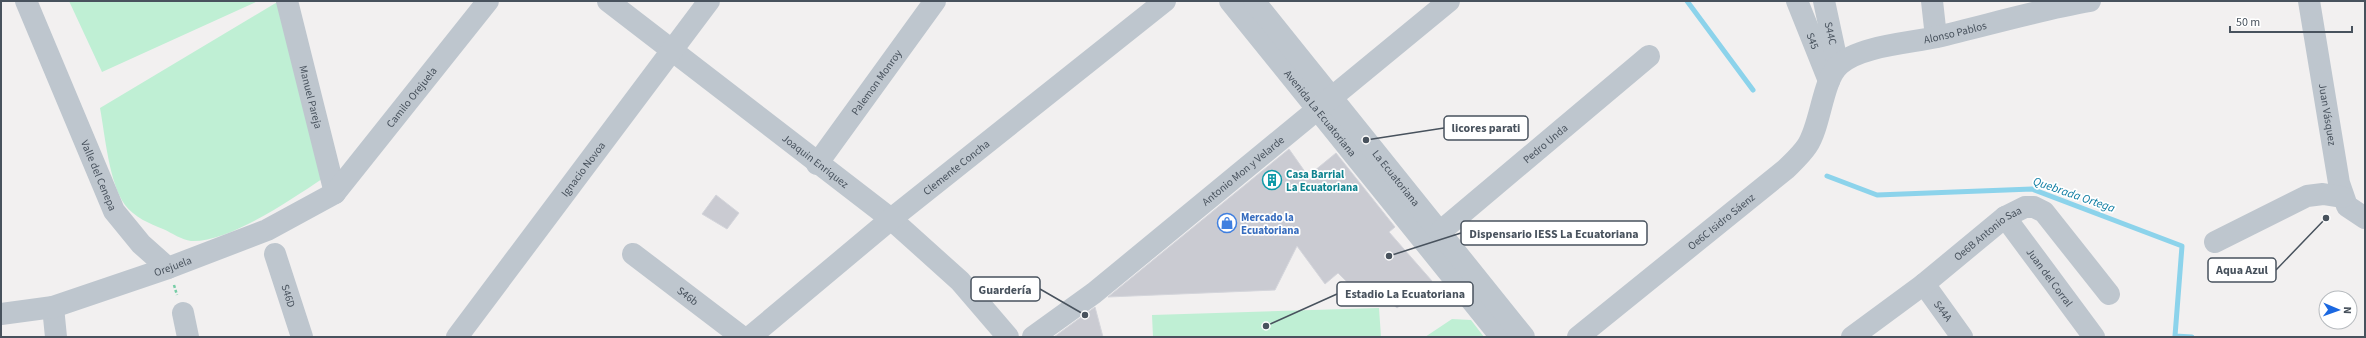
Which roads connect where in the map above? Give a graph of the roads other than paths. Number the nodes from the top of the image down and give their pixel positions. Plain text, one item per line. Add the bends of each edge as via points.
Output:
1 (26, 1) edge
2 (287, 1) edge
3 (488, 1) edge
4 (608, 1) edge
5 (709, 1) edge
6 (935, 1) edge
7 (1165, 1) edge
8 (1230, 1) edge
9 (1254, 1) edge
10 (1449, 1) edge
11 (1797, 1) edge
12 (1824, 1) edge
13 (1932, 1) edge
14 (2090, 1) edge
15 (2309, 1) edge
16 (1936, 37) junction
17 (672, 52) junction
18 (1649, 56) dead end
19 (1834, 73) junction
20 (1324, 103) junction
21 (817, 164) junction
22 (335, 193) junction
23 (2342, 196) junction
24 (2005, 217) junction
25 (2365, 218) edge
26 (891, 219) junction
27 (1441, 231) junction
28 (2215, 242) dead end
29 (275, 254) dead end
30 (633, 254) dead end
31 (168, 268) junction
32 (1924, 284) junction
33 (2109, 294) dead end
34 (52, 307) junction
35 (183, 313) road end
36 (1, 314) edge
37 (56, 337) edge
38 (188, 337) edge
39 (302, 337) edge
40 (457, 337) edge
41 (742, 337) edge
42 (750, 337) edge
43 (1008, 337) edge
44 (1033, 337) edge
45 (1501, 337) edge
46 (1524, 337) edge
47 (1578, 337) edge
48 (1852, 337) edge
49 (1962, 337) edge
50 (2094, 337) edge

1 - 31 street, Valle del Cenepa via 114,211 141,244
2 - 22 street, Manuel Pareja
3 - 22 street, Camilo Orejuela
4 - 17 street, Joaquin Enriquez
5 - 17 street, Ignacio Novoa
6 - 21 street, Palemon Monroy
7 - 26 street, Clemente Concha
8 - 20 street, Avenida La Ecuatoriana
9 - 20 street, La Ecuatoriana
10 - 20 street, Antonio Mon y Velarde
11 - 19 street, S45
12 - 19 street, S44C
13 - 16 street
14 - 16 street, Alonso Pablos
15 - 23 street, Juan Vásquez
16 - 19 street, Alonso Pablos via 1856,55
17 - 21 street, Joaquin Enriquez
17 - 40 street, Ignacio Novoa
18 - 27 street, Pedro Unda
19 - 47 street, Oe6C Isidro Sáenz via 1807,146 1786,169
20 - 27 street, La Ecuatoriana
20 - 44 street, Antonio Mon y Velarde via 1094,292
20 - 45 street, Avenida La Ecuatoriana
21 - 26 street, Joaquin Enriquez
22 - 31 street, Orejuela via 267,230
23 - 25 street via 2348,206
23 - 28 street via 2306,196
24 - 32 street, Oe6B Antonio Saa
24 - 33 street, Oe6B Antonio Saa via 2025,207 2034,207 2044,212
24 - 50 street, Juan del Corral
26 - 42 street, Clemente Concha
26 - 43 street, Joaquin Enriquez via 960,281
27 - 46 street, La Ecuatoriana
29 - 39 street, S46D
30 - 41 street, S46b
31 - 34 street, Orejuela
32 - 48 street, Oe6B Antonio Saa
32 - 49 street, S44A
34 - 36 street, Orejuela
34 - 37 street
35 - 38 street

